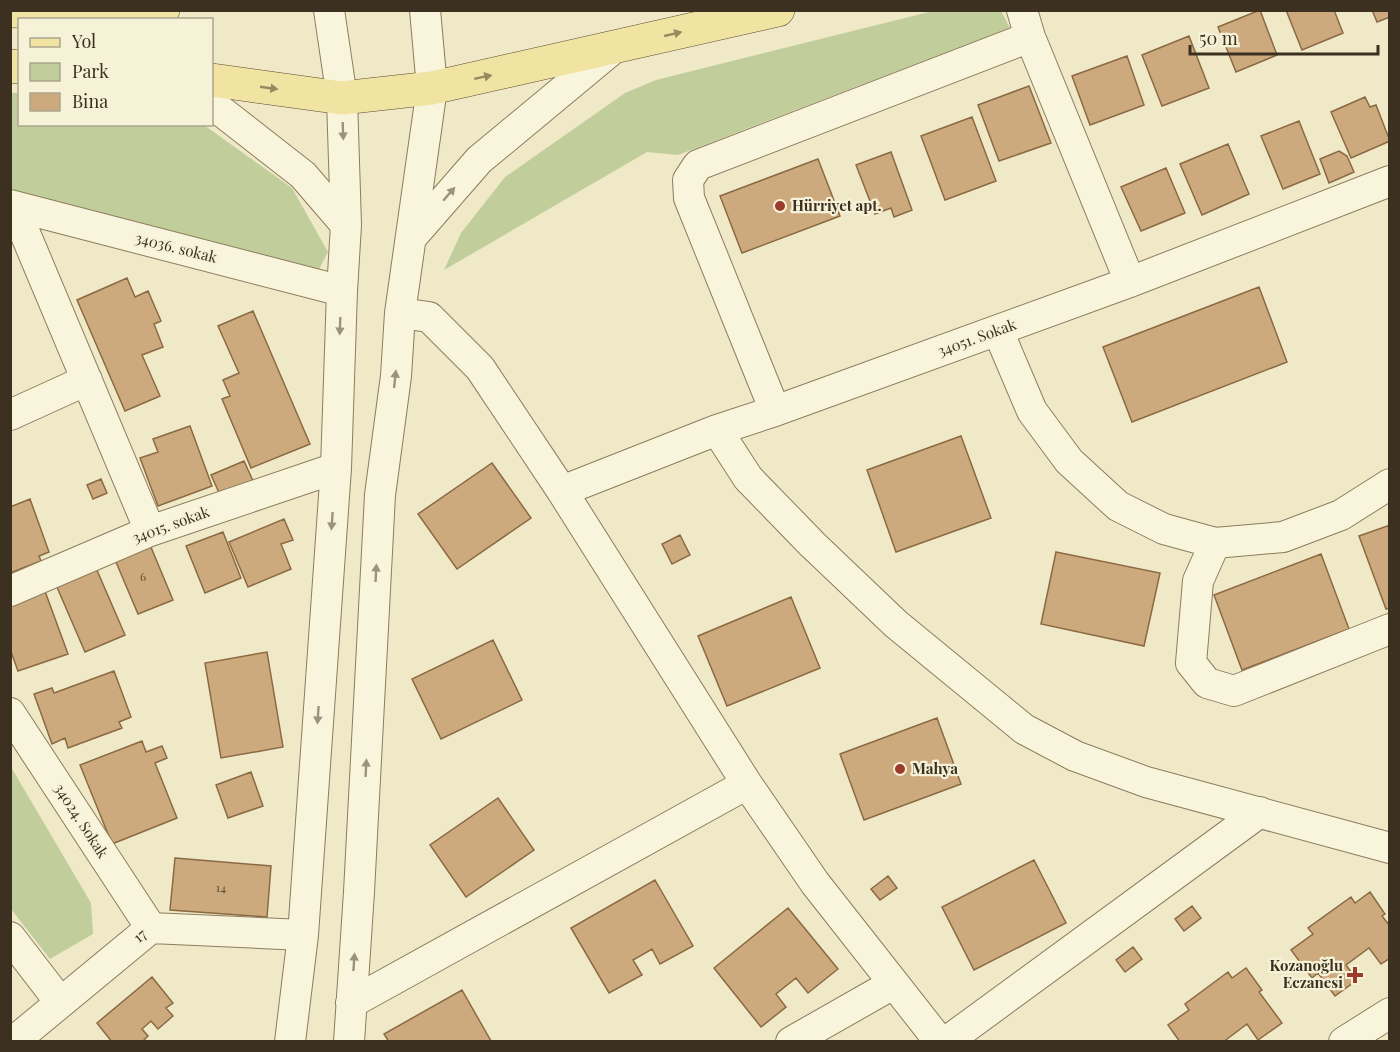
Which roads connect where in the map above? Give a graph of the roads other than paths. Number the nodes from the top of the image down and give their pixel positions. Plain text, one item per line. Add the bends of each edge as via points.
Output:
1 (10, 10) edge
2 (164, 10) edge
3 (329, 10) edge
4 (425, 10) edge
5 (778, 10) edge
6 (1026, 24) edge
7 (614, 48) junction
8 (213, 80) edge
9 (432, 88) junction
10 (342, 98) junction
11 (213, 105) edge
12 (1389, 181) edge
13 (12, 206) edge
14 (346, 225) junction
15 (411, 238) junction
16 (1130, 282) junction
17 (342, 291) junction
18 (400, 313) junction
19 (998, 331) junction
20 (87, 380) junction
21 (775, 411) junction
22 (10, 415) edge
23 (717, 430) junction
24 (336, 468) junction
25 (1389, 484) edge
26 (562, 491) junction
27 (150, 531) junction
28 (1215, 543) junction
29 (10, 591) edge
30 (1389, 629) edge
31 (10, 713) edge
32 (747, 784) junction
33 (1260, 812) junction
34 (1389, 848) edge
35 (150, 928) junction
36 (303, 935) junction
37 (10, 937) edge
38 (893, 984) junction
39 (60, 1002) junction
40 (351, 1003) junction
41 (1389, 1012) edge
42 (13, 1041) edge
43 (291, 1041) edge
44 (349, 1041) edge
45 (791, 1041) edge
46 (940, 1041) edge
47 (946, 1041) edge
48 (1344, 1041) edge

1 - 2 main road
3 - 10 street
4 - 9 street
7 -> 5 main road
6 - 16 street
6 - 21 street via 698,165 688,180 690,198
9 -> 7 main road
15 -> 7 street via 479,160
8 -> 10 main road
9 - 10 main road
9 - 15 street
10 -> 14 street
11 - 14 street via 303,175
12 - 16 street, 34051. Sokak
13 - 17 street, 34036. sokak
13 - 20 street
14 - 17 street
15 - 18 street
16 - 19 street, 34051. Sokak
17 -> 24 street
18 - 26 street via 429,316 480,368
40 -> 18 street via 380,495
19 - 21 street, 34051. Sokak
19 - 28 street via 1032,411 1069,461 1118,506 1164,529
20 - 22 street
20 - 27 street
21 - 23 street, 34051. Sokak
23 - 26 street, 34051. Sokak
23 - 33 street via 748,478 812,543 896,624 1024,729 1075,756 1146,782
24 - 27 street, 34015. sokak
24 -> 36 street
25 - 28 street via 1341,514 1283,537
26 - 32 street
27 - 29 street, 34015. sokak
28 - 30 street via 1198,581 1191,663 1207,683 1234,691
31 - 35 street, 34024. Sokak
32 - 38 street via 815,883
32 - 40 street
33 - 34 street
33 - 47 street
35 - 36 street, 17
35 - 39 street, 17
36 - 43 street
37 - 39 street
38 - 45 street
38 - 46 street
39 - 42 street, 17
40 - 44 street
41 - 48 street

